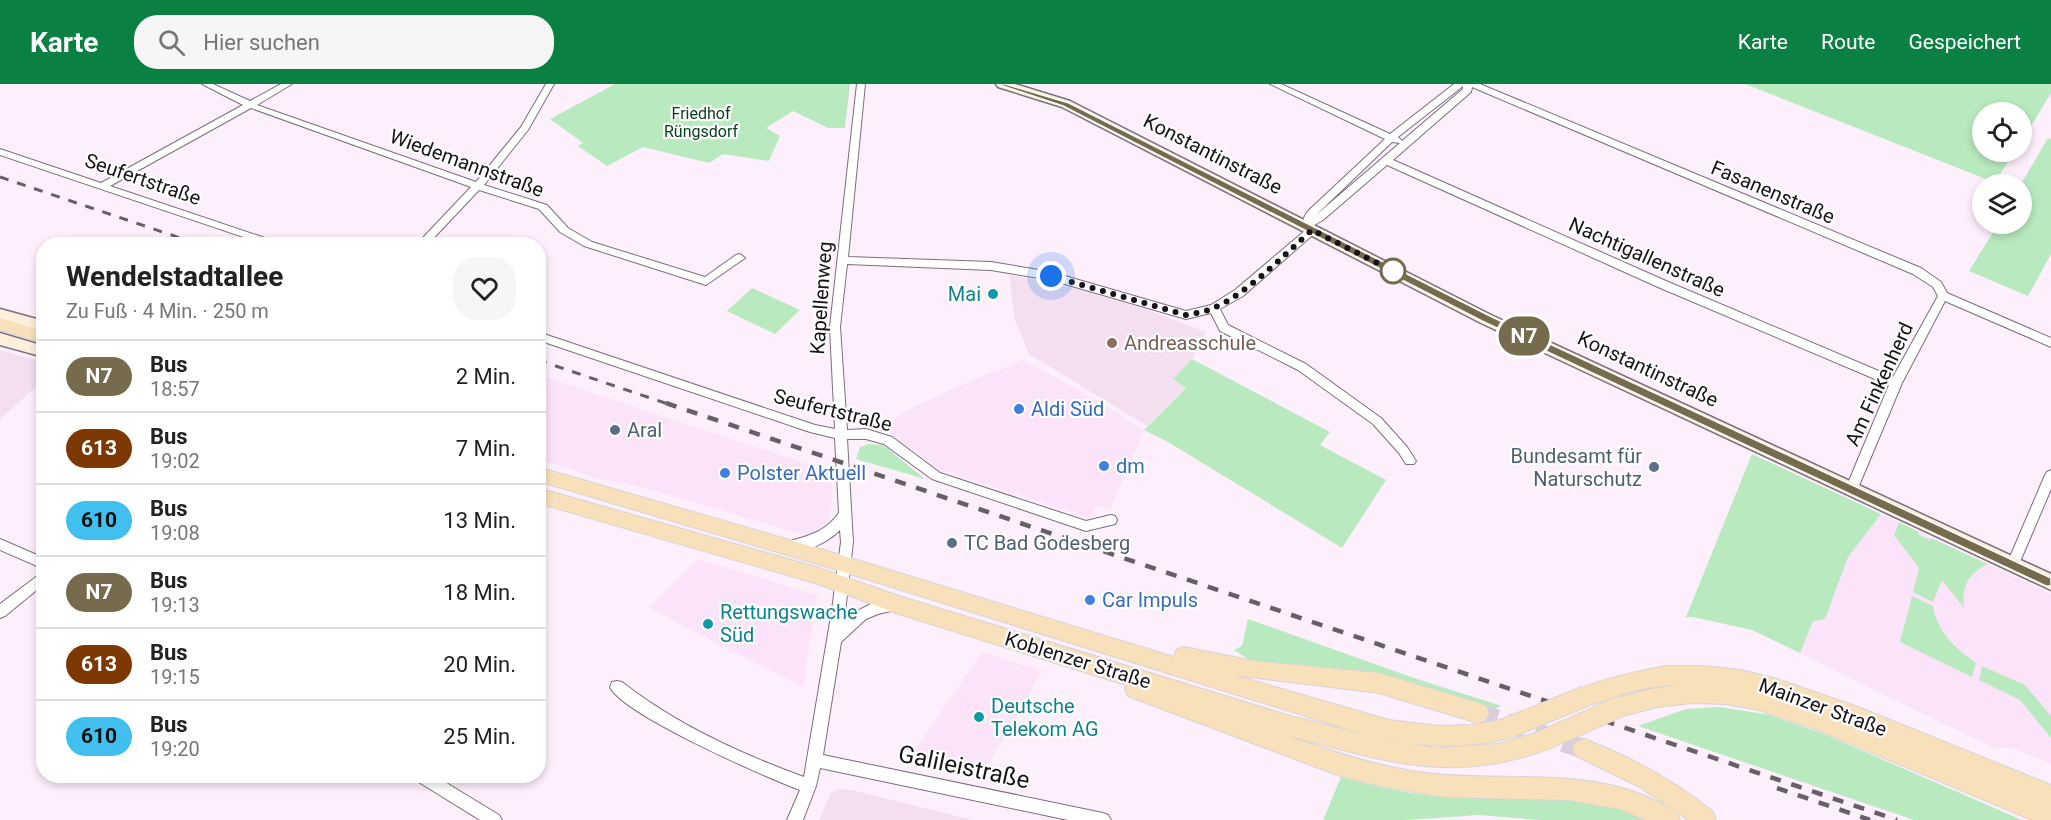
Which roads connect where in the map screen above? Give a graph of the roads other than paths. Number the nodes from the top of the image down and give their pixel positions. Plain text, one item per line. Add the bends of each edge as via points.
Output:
1 (206, 84) edge
2 (288, 84) edge
3 (550, 84) edge
4 (861, 84) edge
5 (1003, 84) edge
6 (1274, 84) edge
7 (1460, 84) edge
8 (1469, 84) edge
9 (250, 105) junction
10 (1391, 138) junction
11 (1404, 144) junction
12 (0, 152) edge
13 (1385, 160) junction
14 (102, 186) junction
15 (477, 186) junction
16 (1309, 228) junction
17 (252, 237) edge
18 (429, 237) edge
19 (740, 258) dead end
20 (842, 260) junction
21 (1943, 296) junction
22 (1214, 308) junction
23 (0, 314) edge
24 (0, 324) edge
25 (36, 325) edge
26 (0, 330) edge
27 (36, 335) edge
28 (0, 339) edge
29 (546, 339) edge
30 (36, 341) edge
31 (2051, 343) edge
32 (36, 350) edge
33 (1896, 383) junction
34 (841, 435) junction
35 (1410, 461) dead end
36 (2051, 475) edge
37 (546, 476) edge
38 (1851, 488) junction
39 (546, 497) edge
40 (845, 515) junction
41 (1111, 520) dead end
42 (0, 544) edge
43 (789, 547) junction
44 (36, 560) edge
45 (2013, 564) junction
46 (845, 565) junction
47 (2051, 582) edge
48 (36, 583) edge
49 (842, 585) junction
50 (899, 604) junction
51 (0, 612) edge
52 (998, 612) junction
53 (835, 639) junction
54 (1069, 657) junction
55 (617, 687) dead end
56 (1586, 696) joint
57 (1619, 707) joint
58 (1478, 713) tunnel mouth
59 (1584, 749) tunnel mouth
60 (815, 760) junction
61 (433, 783) edge
62 (809, 786) junction
63 (2051, 796) edge
64 (2051, 817) edge
65 (494, 820) edge
66 (795, 820) edge
67 (1103, 820) edge
68 (1669, 820) edge
69 (1705, 820) edge

1 - 9 street, Wiedemannstraße
2 - 9 street
3 - 15 street via 540,108
4 - 20 street, Kapellenweg
5 - 16 main road, Konstantinstraße via 1066,104
6 - 10 street
7 - 10 street
8 - 11 street via 1468,90
8 - 21 street, Fasanenstraße via 1917,272 1937,285
9 - 14 street
9 - 15 street, Wiedemannstraße
10 - 11 street
10 - 16 street via 1311,214
11 - 13 street
12 - 14 street, Seufertstraße
13 - 16 street
13 - 33 street, Nachtigallenstraße
14 - 17 street, Seufertstraße
15 - 18 street
15 - 19 street, Wiedemannstraße via 543,207 564,230 588,244 706,280
16 - 22 street via 1239,293
16 - 38 main road, Konstantinstraße via 1486,319
20 - 22 street via 992,266 1051,276 1186,315
20 - 34 street, Kapellenweg via 835,327
21 - 31 street, Fasanenstraße
21 - 33 street, Am Finkenherd
22 - 35 street via 1224,328 1302,367 1377,421
23 - 25 main road
24 - 27 main road
26 - 30 main road
28 - 32 main road
29 - 34 street, Seufertstraße via 803,426
33 - 38 street, Am Finkenherd
34 - 40 street, Kapellenweg
34 - 41 street, Seufertstraße via 866,434 888,441 936,476 1086,526
36 - 45 street
37 - 43 main road, Koblenzer Straße
38 - 45 main road, Konstantinstraße
39 - 49 main road, Koblenzer Straße
40 - 43 street via 822,538
40 - 46 street, Kapellenweg
42 - 44 street
43 - 46 main road, Koblenzer Straße
45 - 47 main road, Konstantinstraße
46 - 49 street, Kapellenweg
46 - 52 main road, Koblenzer Straße
48 - 51 street
49 - 50 main road, Koblenzer Straße
49 - 53 street, Kapellenweg
50 - 53 street via 862,614
50 - 54 main road, Koblenzer Straße
52 - 56 main road, Koblenzer Straße, bridge via 1380,729 1437,737 1481,735
52 - 58 main road via 1088,627 1215,663 1379,683
53 - 60 street, Kapellenweg
54 - 57 main road, Koblenzer Straße, bridge via 1287,725 1395,753 1436,758 1498,754 1542,741
54 - 68 main road via 1104,678 1359,770 1431,785 1587,790 1621,797
55 - 62 street via 703,740
56 - 63 main road, Mainzer Straße via 1630,680 1668,674 1709,674 1759,682 1835,708
57 - 64 main road, Mainzer Straße via 1645,699 1706,692 1764,701 1814,717
59 - 69 main road via 1658,784
60 - 62 street, Kapellenweg
60 - 67 street, Galileistraße
61 - 65 street
62 - 66 street, Kapellenweg

